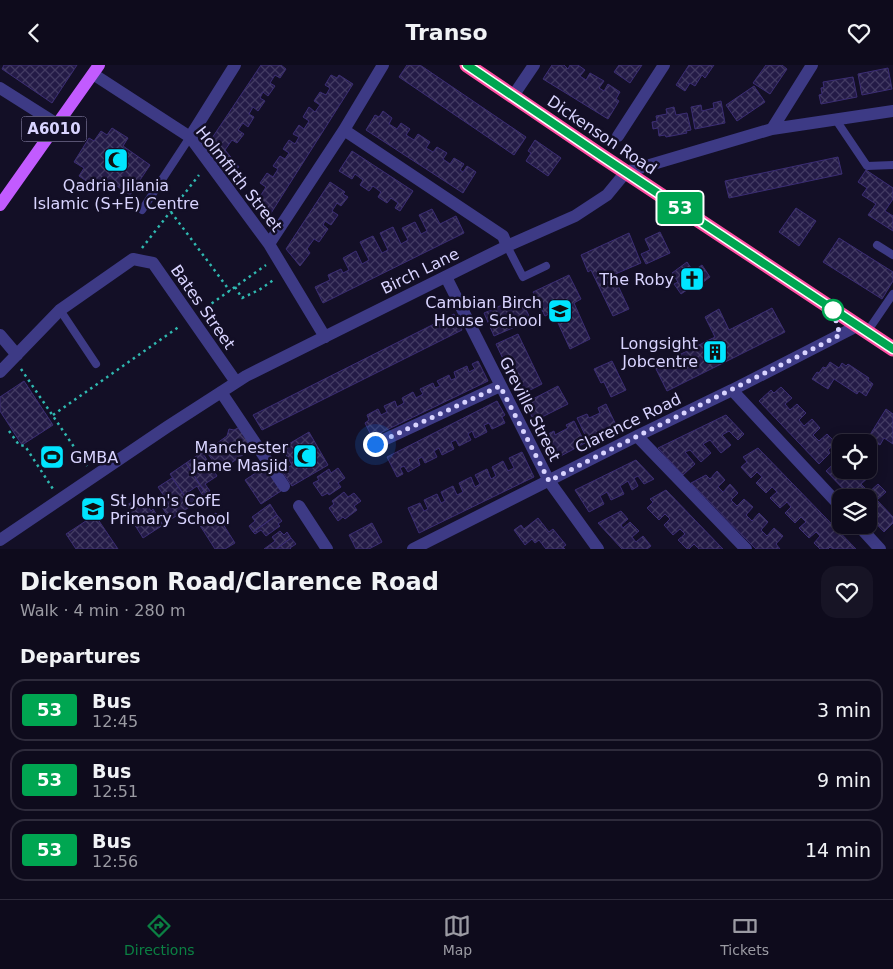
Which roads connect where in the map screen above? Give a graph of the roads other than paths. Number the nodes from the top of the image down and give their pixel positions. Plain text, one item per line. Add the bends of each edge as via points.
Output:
1 (235, 65) edge
2 (383, 65) edge
3 (467, 65) edge
4 (534, 65) edge
5 (664, 65) edge
6 (812, 65) edge
7 (96, 70) edge
8 (0, 88) edge
9 (513, 96) junction
10 (893, 111) edge
11 (836, 120) junction
12 (57, 124) junction
13 (772, 129) junction
14 (344, 130) junction
15 (618, 135) dead end
16 (190, 137) junction
17 (893, 165) edge
18 (626, 172) junction
19 (0, 205) edge
20 (142, 210) dead end
21 (269, 244) junction
22 (876, 245) dead end
23 (507, 246) junction
24 (893, 255) edge
25 (546, 266) dead end
26 (446, 277) junction
27 (893, 294) edge
28 (60, 310) junction
29 (862, 329) junction
30 (0, 335) edge
31 (324, 337) junction
32 (893, 349) edge
33 (17, 360) junction
34 (96, 364) dead end
35 (0, 372) edge
36 (236, 382) junction
37 (500, 386) junction
38 (732, 390) junction
39 (221, 392) junction
40 (638, 436) junction
41 (375, 444) dead end
42 (549, 481) junction
43 (284, 485) dead end
44 (832, 497) edge
45 (299, 506) dead end
46 (866, 534) edge
47 (0, 540) edge
48 (327, 549) edge
49 (413, 549) edge
50 (598, 549) edge
51 (746, 549) edge
52 (880, 549) edge

1 - 16 street
2 - 14 street
3 - 9 highway, Dickenson Road
4 - 9 street
5 - 15 street
6 - 13 street
7 - 12 main road, A6010
7 - 16 street, Holmfirth Street
8 - 12 street
9 - 18 highway, Dickenson Road
10 - 11 street
11 - 13 street
11 - 17 lane via 867,167
12 - 19 main road, A6010
13 - 18 street
14 - 21 street
14 - 23 street via 503,237
16 - 20 lane
16 - 21 street, Holmfirth Street
18 - 23 street, Birch Lane via 607,195 588,209
18 - 29 highway, Dickenson Road
21 - 31 street, Holmfirth Street
22 - 24 lane
23 - 25 lane via 523,277
23 - 26 street, Birch Lane
26 - 31 street, Birch Lane
26 - 37 street, Greville Street
27 - 29 lane
28 - 33 street
28 - 34 lane
28 - 36 street, Bates Street via 133,259 153,263
29 - 32 highway, Dickenson Road
29 - 38 street, Clarence Road
30 - 33 street
31 - 36 street, Birch Lane
33 - 35 street
36 - 39 street, Birch Lane
37 - 41 street
37 - 42 street, Greville Street
38 - 40 street, Clarence Road
38 - 44 street
39 - 43 street
39 - 47 street, Birch Lane
40 - 42 street, Clarence Road
40 - 51 street
42 - 49 street, Clarence Road
42 - 50 street, Greville Street
45 - 48 street
46 - 52 street

